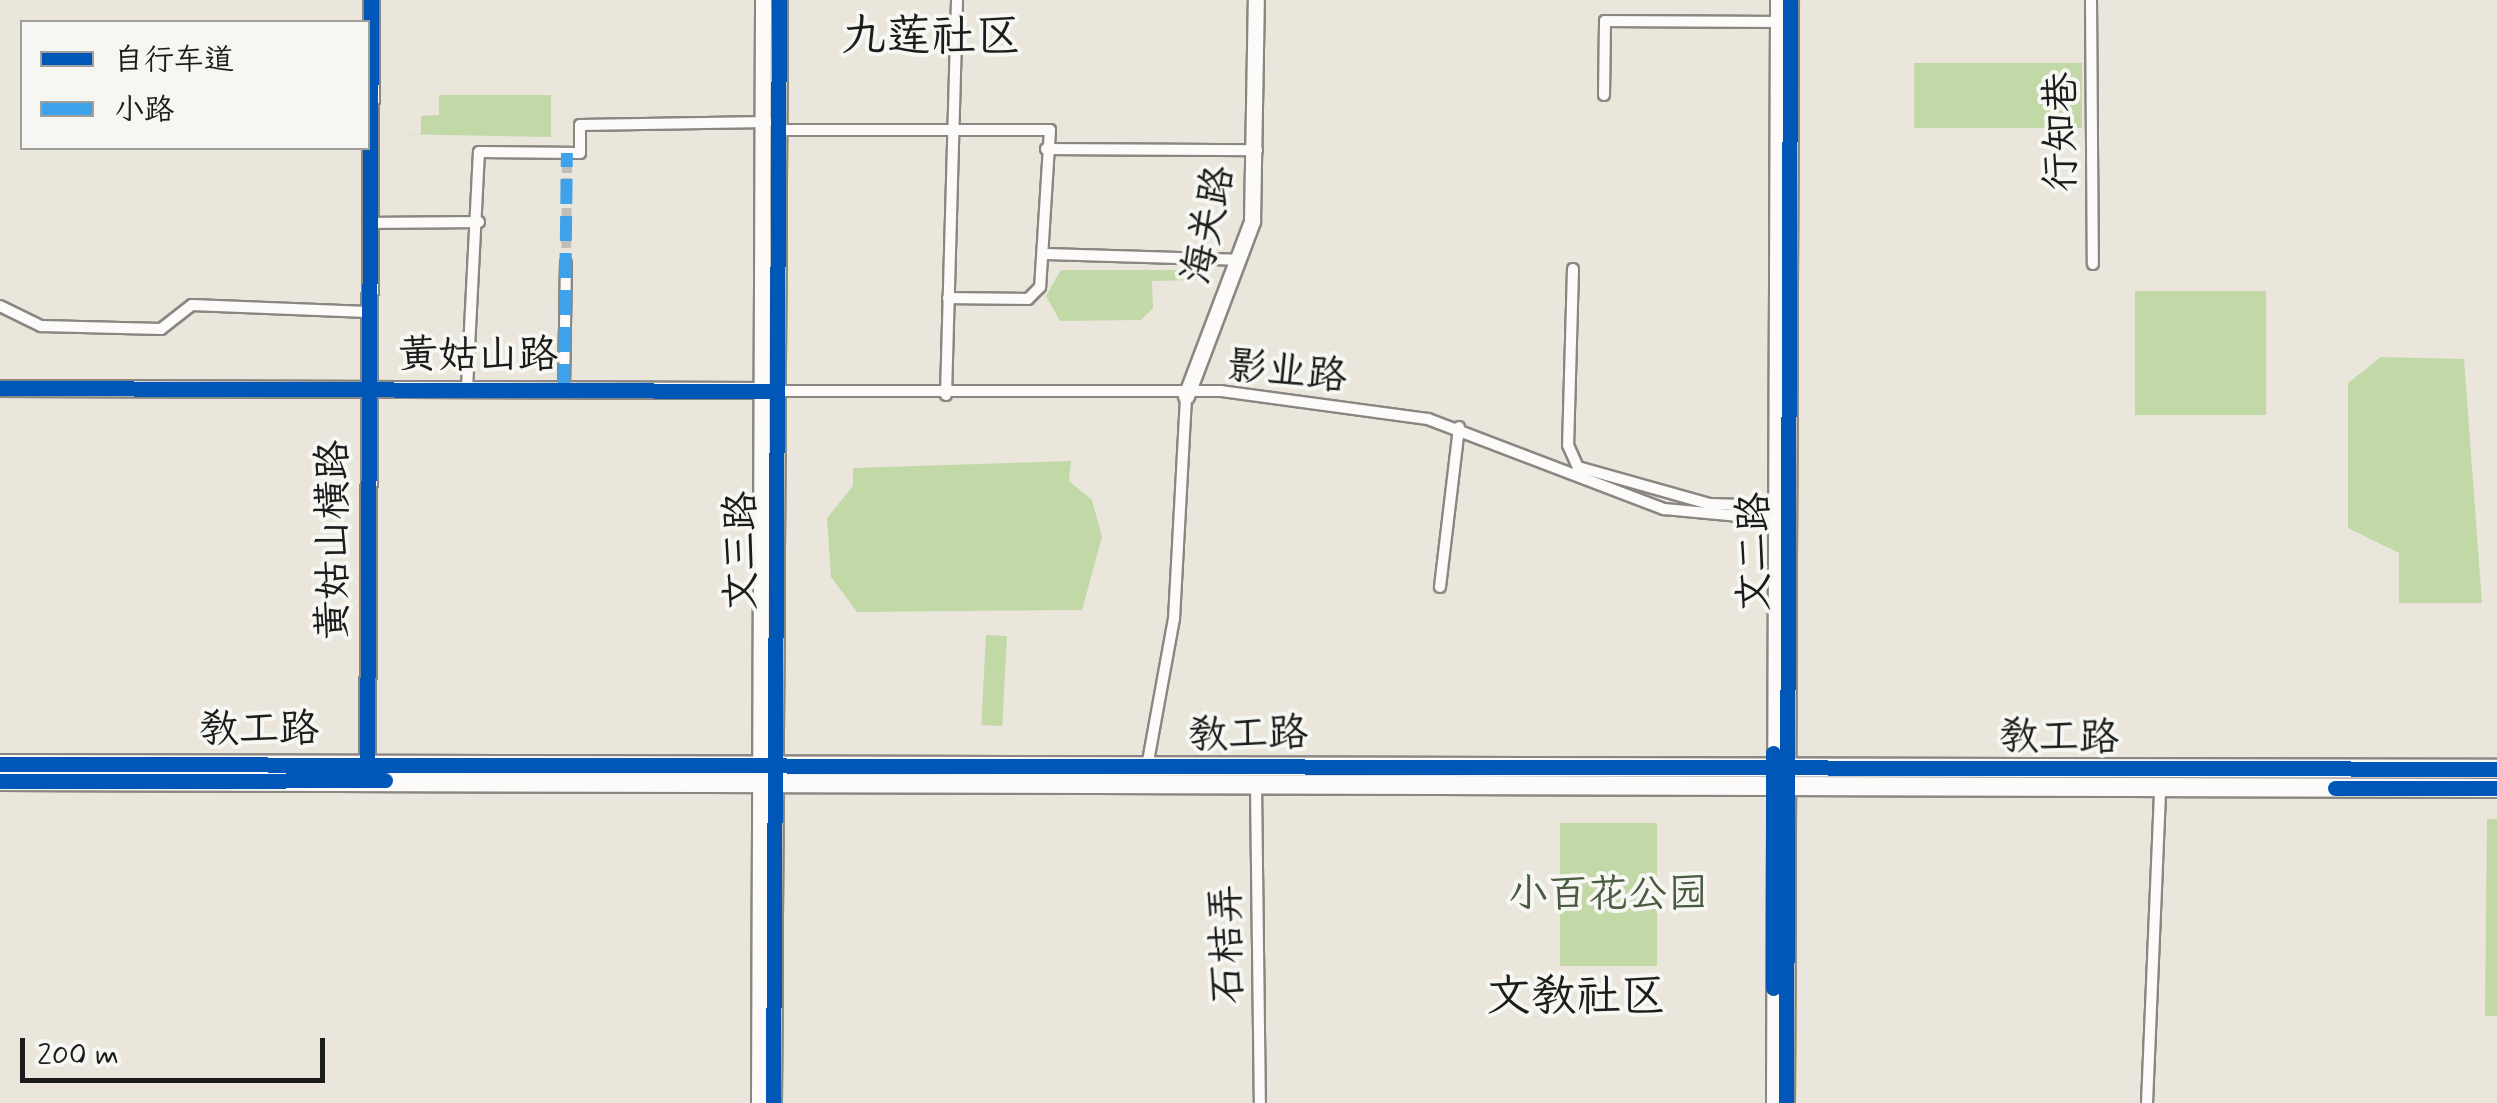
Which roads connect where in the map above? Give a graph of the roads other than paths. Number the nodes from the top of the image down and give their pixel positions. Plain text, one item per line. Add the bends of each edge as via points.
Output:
1 (371, 0) edge
2 (763, 0) edge
3 (779, 0) edge
4 (957, 0) edge
5 (1256, 0) edge
6 (1778, 0) edge
7 (1790, 0) edge
8 (2091, 0) edge
9 (1778, 22) junction
10 (370, 74) edge
11 (1604, 96) dead end
12 (772, 125) junction
13 (956, 131) junction
14 (1046, 148) junction
15 (369, 150) edge
16 (1258, 150) junction
17 (479, 222) junction
18 (368, 223) junction
19 (1043, 254) junction
20 (1240, 260) junction
21 (566, 263) tunnel mouth
22 (2093, 264) dead end
23 (1573, 269) dead end
24 (948, 298) junction
25 (0, 306) edge
26 (368, 312) junction
27 (0, 388) edge
28 (367, 388) junction
29 (467, 388) junction
30 (564, 388) junction
31 (757, 389) junction
32 (776, 390) junction
33 (946, 395) junction
34 (1186, 396) junction
35 (1458, 427) junction
36 (1773, 512) junction
37 (1440, 587) dead end
38 (0, 764) edge
39 (2497, 769) edge
40 (1147, 770) junction
41 (367, 772) junction
42 (1781, 776) junction
43 (765, 777) junction
44 (0, 781) edge
45 (1256, 785) junction
46 (2160, 787) junction
47 (2497, 788) edge
48 (759, 1103) edge
49 (773, 1103) edge
50 (1260, 1103) edge
51 (1774, 1103) edge
52 (1786, 1103) edge
53 (2147, 1103) edge

1 - 10 main road, 黄姑山横路
2 - 12 main road, 文三路
3 - 12 main road, 文三路
4 - 13 street
5 - 16 main road, 海关路
6 - 9 main road, 文二路
7 - 42 main road, 文二路
8 - 22 street, 行知巷
9 - 11 street via 1605,21
9 - 36 main road, 文二路
12 - 13 street
12 - 17 street via 580,124 580,153 567,157 479,152
12 - 31 main road, 文三路
12 - 32 main road, 文三路
13 - 14 street via 1050,130
13 - 24 street
14 - 16 street
14 - 19 street
15 - 18 main road, 黄姑山横路
16 - 20 main road, 海关路
17 - 18 street
17 - 29 street via 468,251
18 - 26 main road, 黄姑山横路
19 - 20 street
19 - 24 street via 1040,287 1028,299
20 - 34 main road, 海关路
21 - 30 street
23 - 36 street via 1568,444 1578,467 1710,504
24 - 33 street
25 - 26 street via 40,326 161,329 192,305
26 - 28 main road, 黄姑山横路
27 - 28 main road, 黄姑山路
28 - 29 main road, 黄姑山路
28 - 41 main road, 黄姑山横路
29 - 30 main road, 黄姑山路
30 - 31 main road, 黄姑山路
31 - 32 main road, 黄姑山路
31 - 43 main road, 文三路
32 - 33 street, 影业路
32 - 43 main road, 文三路
33 - 34 street, 影业路
34 - 35 street, 影业路 via 1220,391
34 - 40 street via 1174,619
35 - 36 street, 影业路 via 1664,509
35 - 37 street
36 - 42 main road, 文二路
38 - 41 main road, 教工路
39 - 42 main road, 教工路
40 - 42 main road, 教工路
40 - 43 main road, 教工路
41 - 43 main road, 教工路
41 - 44 main road, 教工路
42 - 45 main road, 教工路
42 - 46 main road, 教工路
42 - 51 main road, 文二路
42 - 52 main road, 文二路
43 - 45 main road, 教工路
43 - 48 main road, 文三路
43 - 49 main road, 文三路
45 - 50 street, 石桔弄
46 - 47 main road, 教工路
46 - 53 street

